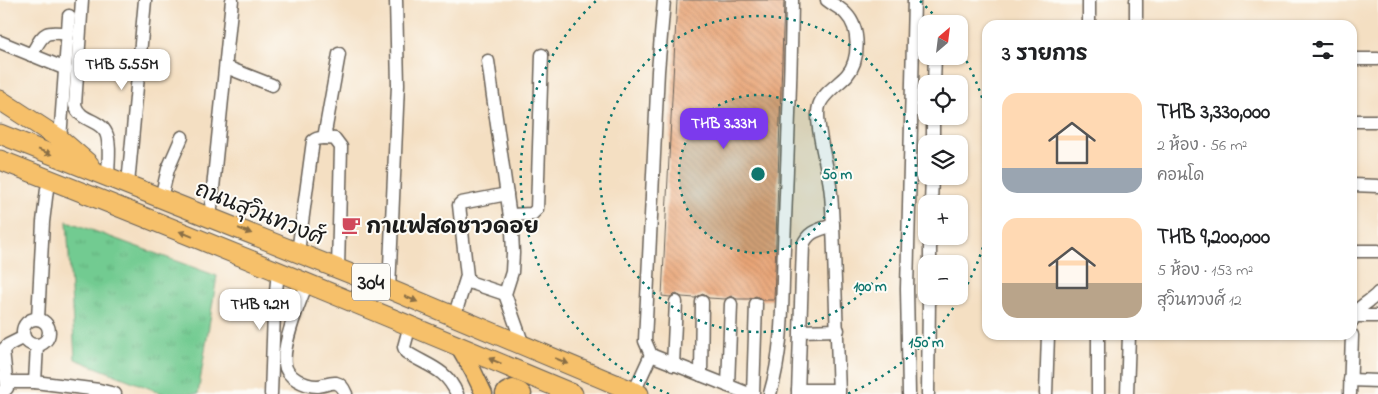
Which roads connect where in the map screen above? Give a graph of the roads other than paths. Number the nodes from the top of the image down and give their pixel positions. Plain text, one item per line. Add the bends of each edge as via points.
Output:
1 (82, 0) edge
2 (145, 0) edge
3 (232, 0) edge
4 (396, 0) edge
5 (664, 0) edge
6 (792, 0) edge
7 (827, 0) edge
8 (914, 0) edge
9 (1089, 0) edge
10 (1136, 0) edge
11 (68, 16) dead end
12 (1089, 20) edge
13 (1136, 20) edge
14 (68, 34) junction
15 (0, 42) edge
16 (339, 54) dead end
17 (31, 55) junction
18 (542, 55) dead end
19 (1357, 59) edge
20 (1378, 59) edge
21 (488, 61) dead end
22 (226, 67) junction
23 (66, 70) junction
24 (912, 74) junction
25 (918, 75) edge
26 (272, 85) dead end
27 (0, 100) edge
28 (1378, 121) edge
29 (1357, 122) edge
30 (0, 134) edge
31 (911, 134) junction
32 (918, 136) edge
33 (182, 137) dead end
34 (324, 138) junction
35 (60, 139) junction
36 (0, 160) edge
37 (0, 174) edge
38 (105, 176) junction
39 (128, 184) junction
40 (1357, 185) edge
41 (1378, 186) edge
42 (47, 189) junction
43 (507, 194) junction
44 (161, 198) junction
45 (110, 203) junction
46 (510, 215) junction
47 (210, 218) junction
48 (834, 224) junction
49 (908, 250) junction
50 (1357, 251) edge
51 (1378, 251) edge
52 (298, 252) junction
53 (924, 255) edge
54 (338, 269) junction
55 (278, 271) junction
56 (466, 281) junction
57 (306, 283) junction
58 (389, 289) junction
59 (1378, 293) edge
60 (505, 294) junction
61 (676, 302) dead end
62 (702, 302) dead end
63 (731, 304) dead end
64 (756, 304) dead end
65 (930, 305) edge
66 (1357, 310) edge
67 (1357, 316) edge
68 (1378, 316) edge
69 (454, 317) junction
70 (38, 319) junction
71 (410, 325) junction
72 (838, 330) junction
73 (800, 331) junction
74 (24, 337) junction
75 (1048, 340) edge
76 (1098, 340) edge
77 (1129, 340) edge
78 (1352, 340) edge
79 (36, 345) junction
80 (458, 345) junction
81 (523, 345) junction
82 (2, 350) edge
83 (651, 356) junction
84 (673, 365) junction
85 (3, 367) edge
86 (701, 376) junction
87 (1350, 380) junction
88 (1378, 381) edge
89 (35, 382) junction
90 (728, 386) junction
91 (4, 387) edge
92 (798, 392) edge
93 (839, 392) edge
94 (637, 393) edge
95 (115, 394) edge
96 (271, 394) edge
97 (346, 394) edge
98 (457, 394) edge
99 (484, 394) edge
100 (504, 394) edge
101 (523, 394) edge
102 (572, 394) edge
103 (751, 394) edge
104 (770, 394) edge
105 (909, 394) edge
106 (928, 394) edge
107 (1046, 394) edge
108 (1098, 394) edge
109 (1127, 394) edge
110 (1350, 394) edge

1 - 38 street via 75,105 79,114 106,132
2 - 39 street
3 - 22 street
4 - 58 street via 398,85
5 - 83 street via 645,341
6 - 104 street via 781,316 777,364
7 - 48 street via 846,14 856,38 854,64 819,105
8 - 24 street
9 - 12 street
10 - 13 street
11 - 14 street
14 - 17 street via 50,31
14 - 23 street
15 - 17 street
16 - 34 street
17 - 23 street
18 - 46 street via 537,209 532,214
19 - 20 street
21 - 43 street
22 - 26 street
22 - 47 street
23 - 35 street
24 - 25 street
24 - 31 street
27 - 35 highway
28 - 29 street
30 -> 38 highway, ถนนสุวินทวงศ์ / 304
31 - 32 street
31 - 49 street
33 - 44 street via 168,169
34 - 52 street via 316,139 312,147
34 - 54 street via 335,139 341,147
35 - 38 highway
36 - 45 highway, 304
37 - 42 highway
38 - 39 highway, ถนนสุวินทวงศ์ / 304
39 - 44 highway, ถนนสุวินทวงศ์ / 304
40 - 41 street
42 - 45 highway
42 - 70 street
43 - 46 street
43 - 56 street via 459,205
44 - 47 highway, ถนนสุวินทวงศ์ / 304
55 -> 45 highway, 304
46 - 60 street via 513,262
47 -> 52 highway, ถนนสุวินทวงศ์ / 304
48 - 72 street
48 - 73 street via 810,233 804,245
49 - 53 street
49 - 105 street
50 - 51 street
52 - 54 highway, ถนนสุวินทวงศ์ / 304
54 - 58 highway, ถนนสุวินทวงศ์ / 304
55 - 57 highway, 304
55 - 96 street
56 - 60 street
56 - 69 street
57 - 71 highway, 304
57 - 97 street via 287,345 284,363 287,372 293,378 314,386 336,383
58 -> 69 highway, ถนนสุวินทวงศ์ / 304
59 - 66 street
60 - 81 street
61 - 84 street
62 - 86 street
63 - 90 street
64 - 103 street
65 - 106 street
67 - 68 street
69 - 81 highway, ถนนสุวินทวงศ์ / 304
70 - 74 street via 27,322
70 - 79 street via 48,327 49,334 46,340
71 - 80 highway, 304
71 - 98 street via 404,347 406,352 444,373
72 - 73 street
72 - 93 street
73 - 92 street
74 - 79 street
74 - 82 street
75 - 107 street
76 - 108 street
77 - 109 street
78 - 87 street
79 - 89 street
80 - 99 main road
102 -> 80 highway, 304
81 -> 94 highway, ถนนสุวินทวงศ์ / 304
82 - 85 street
83 - 84 street
83 - 94 street
84 - 86 street
85 - 91 street
86 - 90 street
87 - 88 street
87 - 110 street
89 - 91 street
89 - 95 street
90 - 103 street
92 - 93 street
100 - 101 main road via 513,388

